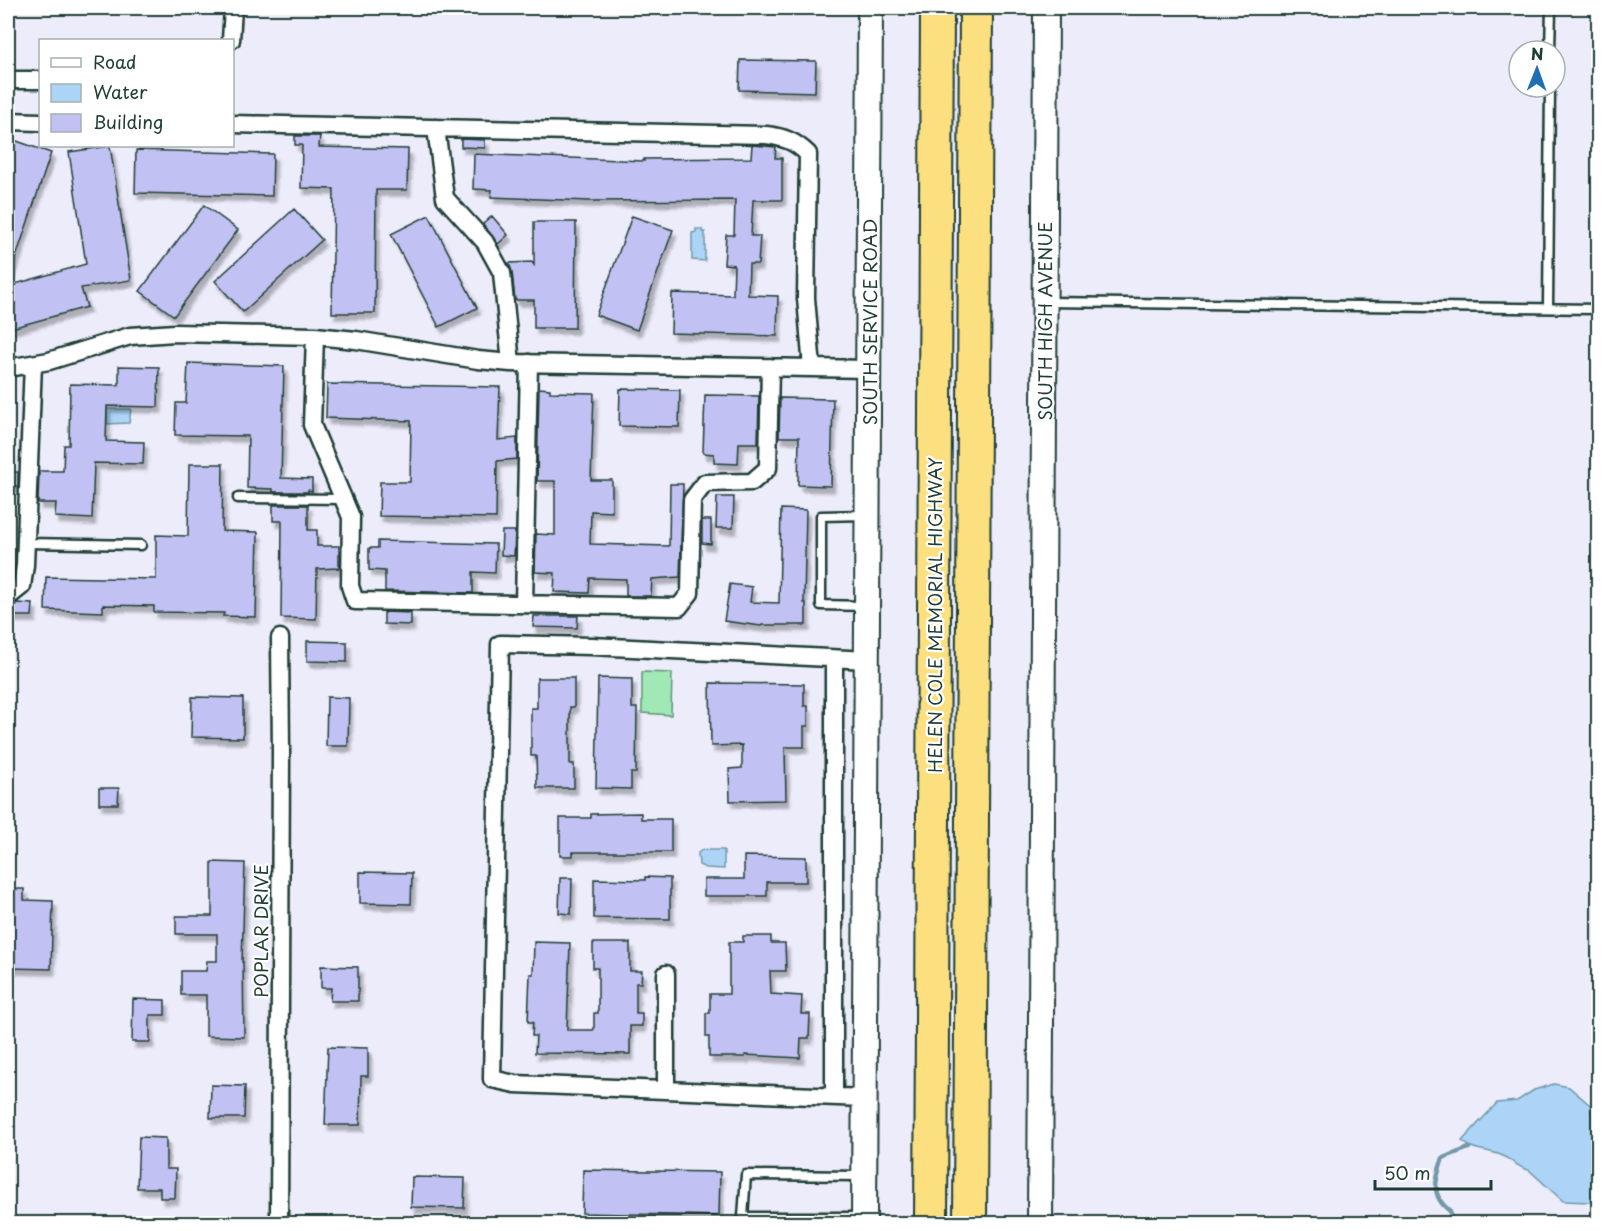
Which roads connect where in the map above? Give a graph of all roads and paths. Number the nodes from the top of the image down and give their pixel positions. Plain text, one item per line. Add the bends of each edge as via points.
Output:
1 (233, 8) edge
2 (870, 8) edge
3 (928, 8) edge
4 (937, 8) edge
5 (976, 8) edge
6 (1046, 8) edge
7 (1551, 8) edge
8 (231, 39) edge
9 (1550, 39) edge
10 (8, 80) edge
11 (39, 80) edge
12 (936, 84) junction
13 (1550, 99) edge
14 (8, 121) edge
15 (39, 122) edge
16 (234, 124) edge
17 (436, 128) junction
18 (1045, 302) junction
19 (1548, 309) junction
20 (1599, 309) edge
21 (315, 336) junction
22 (511, 363) junction
23 (529, 363) junction
24 (33, 364) junction
25 (770, 367) junction
26 (8, 368) edge
27 (812, 368) junction
28 (869, 369) junction
29 (238, 498) dead end
30 (343, 499) junction
31 (868, 515) junction
32 (26, 543) junction
33 (141, 545) dead end
34 (8, 597) edge
35 (524, 604) junction
36 (867, 606) junction
37 (280, 638) dead end
38 (834, 659) junction
39 (868, 660) junction
40 (666, 974) dead end
41 (666, 1090) junction
42 (834, 1097) junction
43 (864, 1098) junction
44 (864, 1176) junction
45 (864, 1220) edge
46 (279, 1224) edge
47 (931, 1224) edge
48 (970, 1224) edge
49 (1040, 1224) edge

1 - 8 street
2 - 28 main road, SOUTH SERVICE ROAD
3 - 12 highway
4 - 12 highway, HELEN COLE MEMORIAL HIGHWAY
5 - 48 highway
6 - 18 main road, SOUTH HIGH AVENUE
7 - 9 lane
10 - 11 street
12 - 47 highway, HELEN COLE MEMORIAL HIGHWAY
13 - 19 lane
14 - 15 street
16 - 17 street
17 - 22 street via 445,198 485,242 502,273
17 - 27 street via 766,135 787,138 800,146 808,154 806,298
18 - 19 lane
18 - 49 main road, SOUTH HIGH AVENUE
19 - 20 lane
21 - 22 street
21 - 24 street via 143,334
21 - 30 street via 312,425
22 - 23 street
23 - 25 street
23 - 35 street
24 - 26 street
24 - 32 street
25 - 27 street
25 - 35 street via 768,468 752,482 705,483 692,500 690,593 679,607
27 - 28 street
28 - 31 main road, SOUTH SERVICE ROAD
29 - 30 lane
30 - 35 street via 351,517 350,586 355,601
31 - 36 main road, SOUTH SERVICE ROAD
31 - 36 lane via 821,516 821,605
32 - 33 lane
32 - 34 street via 22,586
36 - 39 main road, SOUTH SERVICE ROAD
37 - 46 street, POPLAR DRIVE
38 - 39 street
38 - 41 street via 500,644 492,1079 515,1084
38 - 42 street
39 - 43 main road, SOUTH SERVICE ROAD
40 - 41 street
41 - 42 street
42 - 43 street
43 - 44 main road, SOUTH SERVICE ROAD
44 - 45 main road, SOUTH SERVICE ROAD
44 - 45 lane via 746,1175 743,1217

